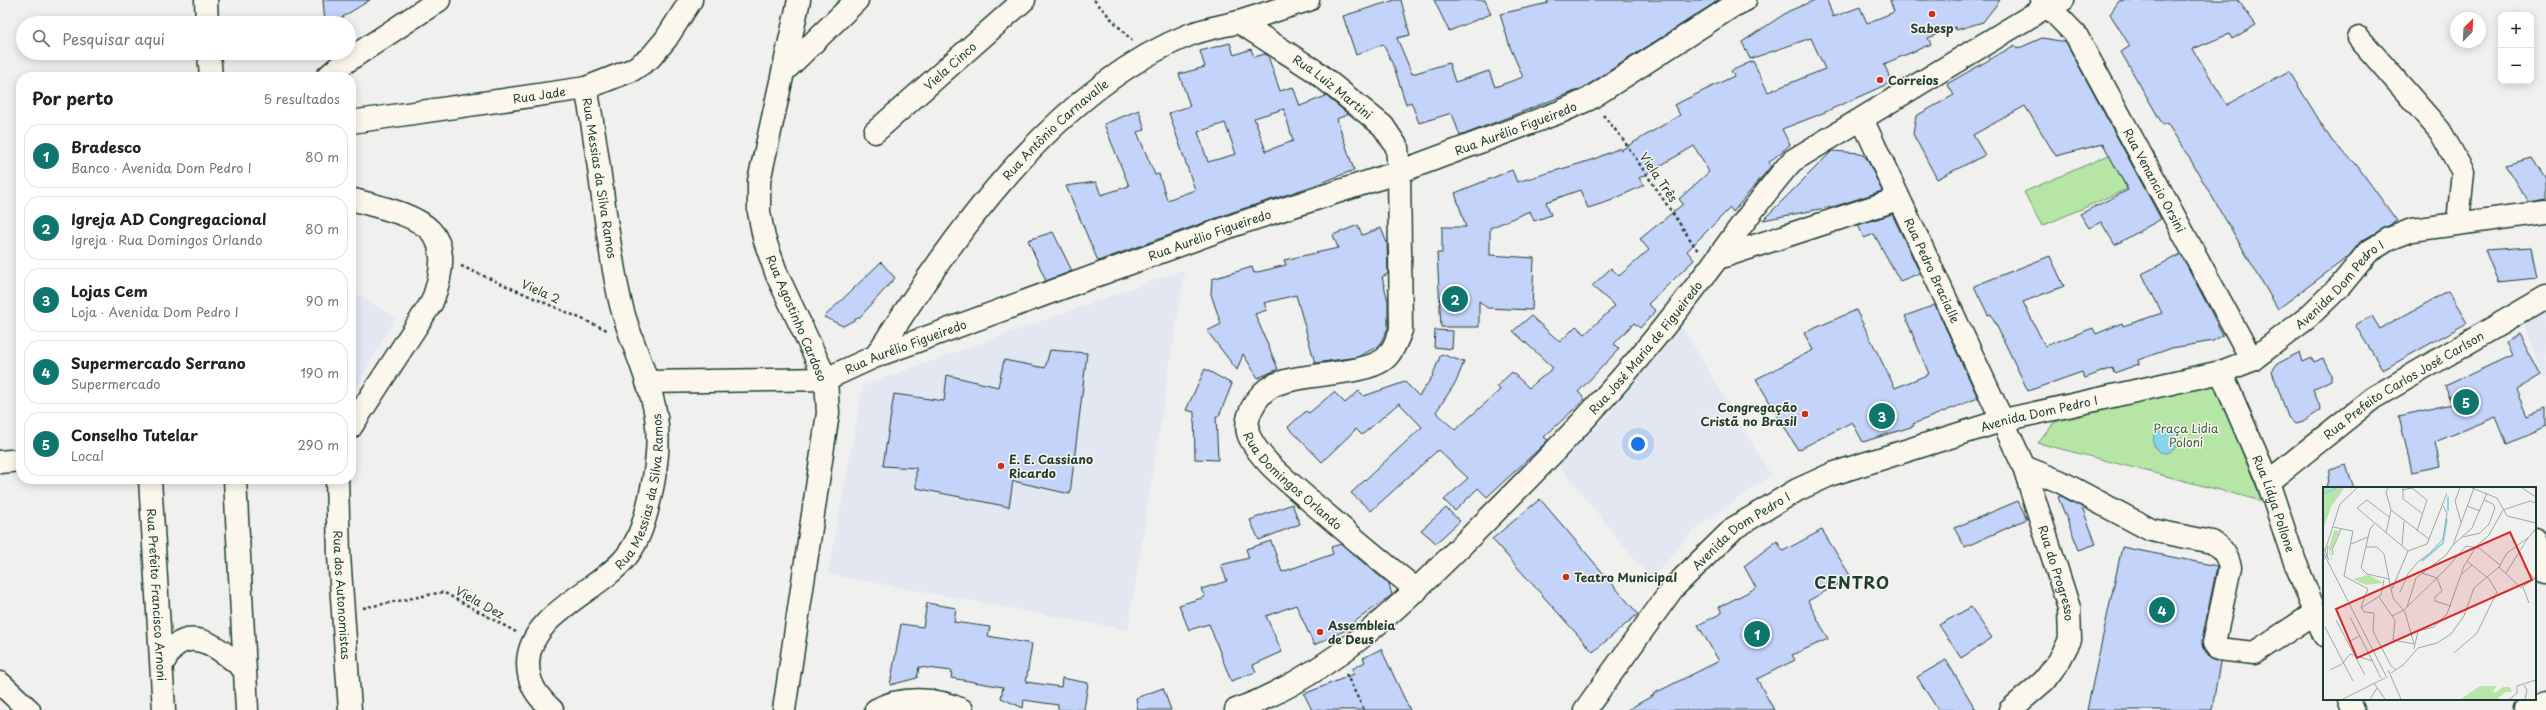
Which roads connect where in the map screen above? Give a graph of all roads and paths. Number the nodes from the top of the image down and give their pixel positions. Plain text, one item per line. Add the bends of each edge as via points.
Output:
1 (206, 0) edge
2 (439, 0) edge
3 (691, 0) edge
4 (799, 0) edge
5 (857, 0) edge
6 (1024, 0) edge
7 (1094, 0) edge
8 (1308, 0) edge
9 (1745, 0) edge
10 (2051, 2) edge
11 (207, 16) edge
12 (1239, 22) junction
13 (2359, 38) dead end
14 (356, 55) edge
15 (1146, 56) junction
16 (210, 60) edge
17 (349, 60) edge
18 (784, 71) junction
19 (211, 72) edge
20 (333, 72) edge
21 (586, 88) junction
22 (1589, 99) junction
23 (1862, 119) junction
24 (356, 121) edge
25 (875, 132) dead end
26 (1399, 172) junction
27 (1898, 199) junction
28 (356, 200) edge
29 (2546, 212) edge
30 (2458, 222) junction
31 (442, 258) junction
32 (1714, 263) junction
33 (2546, 297) edge
34 (632, 341) junction
35 (876, 356) junction
36 (2252, 360) junction
37 (2222, 372) junction
38 (826, 379) junction
39 (647, 382) junction
40 (356, 419) edge
41 (2004, 420) junction
42 (16, 460) edge
43 (0, 462) edge
44 (2024, 467) junction
45 (2268, 482) junction
46 (150, 484) edge
47 (235, 484) edge
48 (337, 484) edge
49 (2539, 543) edge
50 (2546, 573) edge
51 (1417, 590) junction
52 (345, 613) junction
53 (2315, 613) junction
54 (2323, 633) edge
55 (533, 641) junction
56 (162, 664) junction
57 (244, 669) junction
58 (1345, 674) dead end
59 (0, 683) edge
60 (2349, 700) edge
61 (2546, 703) edge
62 (29, 710) edge
63 (164, 710) edge
64 (247, 710) edge
65 (350, 710) edge
66 (552, 710) edge
67 (784, 710) edge
68 (876, 710) edge
69 (962, 710) edge
70 (1236, 710) edge
71 (1364, 710) edge
72 (1585, 710) edge
73 (2010, 710) edge
74 (2353, 710) edge
75 (2524, 710) edge

1 - 11 street
2 - 14 street
3 - 21 street, Rua Jade via 666,39 650,58 632,70
4 - 18 street, Rua Agostinho Cardoso
5 - 18 street
6 - 25 street, Viela Cinco
7 - 15 path
8 - 12 street, Rua Antônio Carnavalle
9 - 22 street, Rua Aurélio Figueiredo via 1730,7
10 - 23 street, Rua José Maria de Figueiredo
10 - 36 street, Rua Venancio Orsini via 2076,35 2089,58
12 - 15 street, Rua Antônio Carnavalle via 1190,34
12 - 26 street, Rua Luiz Martini via 1315,71 1384,126 1397,147
13 - 30 street via 2440,132 2464,172
15 - 35 street, Rua Antônio Carnavalle via 1095,90 1022,160 968,224 917,291
16 - 19 street
17 - 20 street
18 - 38 street, Rua Agostinho Cardoso via 759,181 759,212 764,238 778,274
21 - 24 street, Rua Jade
21 - 34 street, Rua Messias da Silva Ramos via 619,296
22 - 26 street, Rua Aurélio Figueiredo
22 - 32 path, Viela Três via 1622,138
23 - 27 street, Rua Pedro Bracialle
23 - 32 street, Rua José Maria de Figueiredo via 1792,161 1769,187
26 - 35 street, Rua Aurélio Figueiredo via 1237,224
26 - 51 street, Rua Domingos Orlando via 1401,330 1391,352 1371,366 1297,378 1273,386 1258,398 1250,412 1247,425 1250,438 1270,465 1382,564
27 - 32 street
27 - 41 street, Rua Pedro Bracialle
28 - 31 street via 413,217 426,225 435,237
29 - 30 street, Avenida Dom Pedro I
30 - 36 street, Avenida Dom Pedro I via 2412,230 2373,249 2307,318
31 - 34 path, Viela 2
31 - 40 street via 440,279 432,302
32 - 51 street, Rua José Maria de Figueiredo via 1599,404
33 - 45 street, Rua Prefeito Carlos José Carlson via 2373,398
34 - 39 street, Rua Messias da Silva Ramos
35 - 38 street, Rua Aurélio Figueiredo
36 - 37 street, Avenida Dom Pedro I
37 - 41 street, Avenida Dom Pedro I
37 - 45 street, Rua Lídya Pollone
38 - 39 street, Rua Aurélio Figueiredo
38 - 67 street, Rua Agostinho Cardoso via 828,413 821,469
39 - 55 street, Rua Messias da Silva Ramos via 657,421 658,451 653,486 638,538 626,558 546,623
41 - 44 street, Rua do Progresso
41 - 72 street, Avenida Dom Pedro I via 1832,474 1771,504 1734,528 1673,588
42 - 43 street
44 - 53 street via 2059,482 2151,530 2212,542 2220,548 2227,555 2230,567 2214,643 2218,649 2254,653
44 - 73 street, Rua do Progresso via 2069,608 2070,640 2044,681
45 - 53 street, Rua Lídya Pollone
46 - 56 street, Rua Prefeito Francisco Arnoni
47 - 57 street
48 - 52 street, Rua dos Autonomistas via 339,555
49 - 50 street
51 - 70 street, Rua José Maria de Figueiredo via 1332,661
52 - 55 path, Viela Dez via 395,600 443,592
52 - 65 street, Rua dos Autonomistas
53 - 54 street, Rua Lídya Pollone
55 - 66 street, Rua Messias da Silva Ramos via 528,657 528,679 539,698
56 - 57 street via 174,646 185,641 197,640 222,651
56 - 63 street, Rua Prefeito Francisco Arnoni
57 - 64 street
58 - 71 path
59 - 62 street
60 - 74 street
61 - 75 street
68 - 69 street via 905,701 926,700

